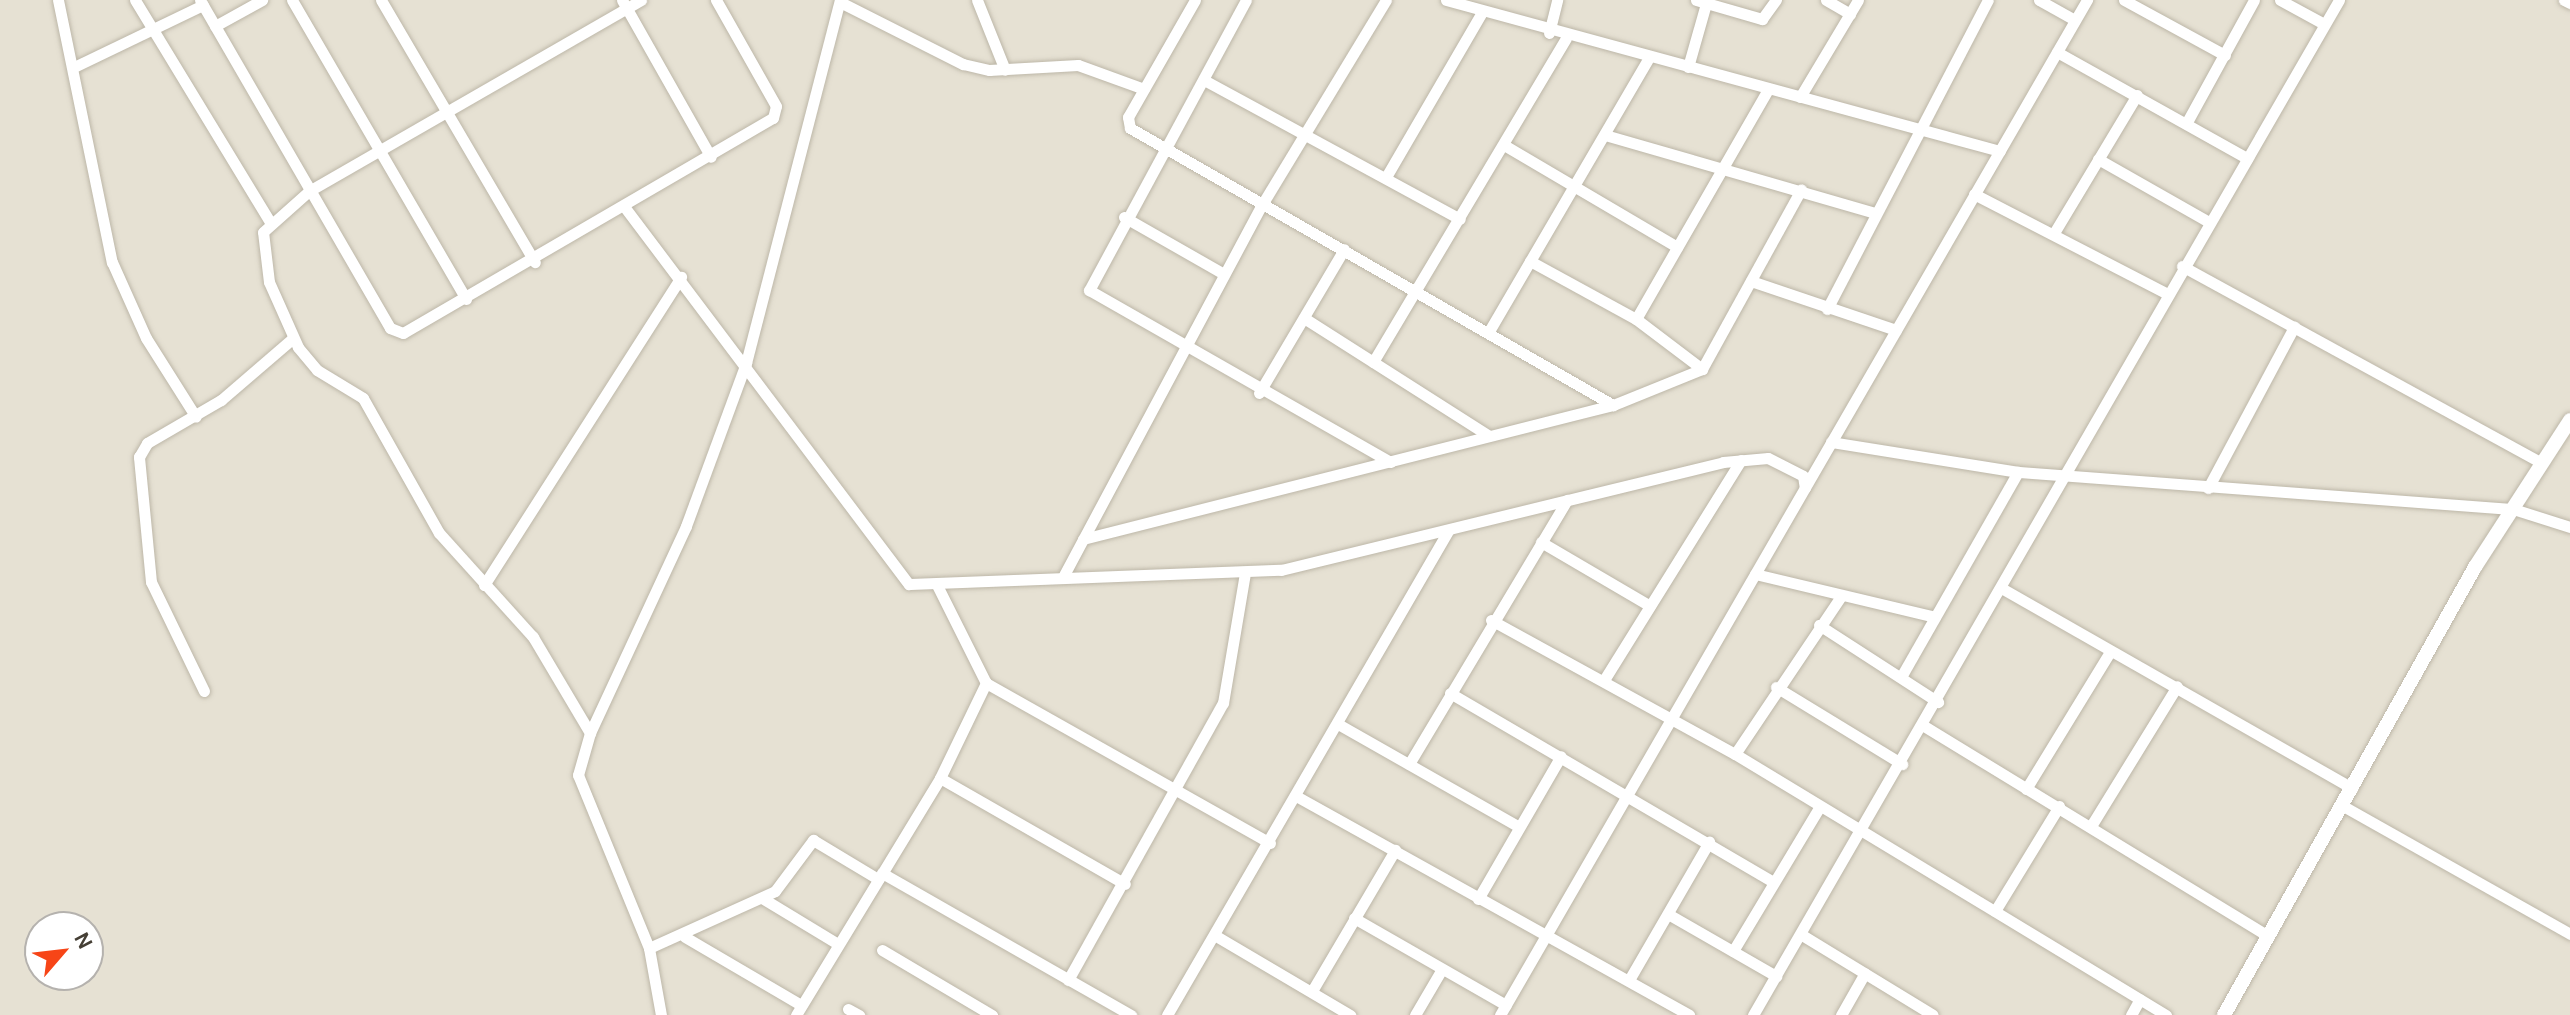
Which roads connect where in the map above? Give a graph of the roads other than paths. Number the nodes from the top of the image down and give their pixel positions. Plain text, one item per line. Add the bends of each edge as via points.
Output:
1 (58, 0) edge
2 (135, 0) edge
3 (262, 0) edge
4 (292, 0) edge
5 (381, 0) edge
6 (641, 0) edge
7 (716, 0) edge
8 (977, 0) edge
9 (1195, 0) edge
10 (1386, 0) edge
11 (1446, 0) edge
12 (1557, 0) edge
13 (1776, 0) edge
14 (1826, 0) edge
15 (1858, 0) edge
16 (1988, 0) edge
17 (2039, 0) edge
18 (2087, 0) edge
19 (2124, 0) edge
20 (2254, 0) edge
21 (2280, 0) edge
22 (2339, 0) edge
23 (2564, 0) edge
24 (840, 1) edge
25 (1703, 1) edge
26 (202, 2) edge
27 (1242, 2) edge
28 (2570, 3) edge
29 (624, 4) edge
30 (1482, 12) junction
31 (1850, 14) junction
32 (2075, 20) junction
33 (2324, 24) junction
34 (215, 26) junction
35 (151, 31) junction
36 (1549, 33) junction
37 (1566, 38) junction
38 (2057, 52) junction
39 (2225, 55) junction
40 (1648, 59) junction
41 (74, 67) junction
42 (1688, 67) junction
43 (1005, 70) junction
44 (1204, 80) junction
45 (1144, 89) junction
46 (1768, 89) junction
47 (2137, 95) junction
48 (1800, 97) junction
49 (449, 110) junction
50 (2187, 122) junction
51 (1921, 129) junction
52 (1605, 135) junction
53 (1303, 137) junction
54 (1504, 145) junction
55 (1163, 146) junction
56 (381, 150) junction
57 (2000, 151) junction
58 (711, 157) junction
59 (2247, 158) junction
60 (2098, 159) junction
61 (1726, 165) junction
62 (1386, 177) junction
63 (1572, 190) junction
64 (1801, 190) junction
65 (309, 191) junction
66 (1974, 194) junction
67 (1263, 203) junction
68 (626, 209) junction
69 (1876, 213) junction
70 (1124, 217) junction
71 (1460, 219) junction
72 (2207, 221) junction
73 (270, 222) junction
74 (2054, 233) junction
75 (1677, 247) junction
76 (1344, 249) junction
77 (1530, 261) junction
78 (535, 262) junction
79 (2182, 266) junction
80 (1224, 274) junction
81 (681, 277) junction
82 (1751, 281) junction
83 (2166, 293) junction
84 (1415, 294) junction
85 (466, 299) junction
86 (1827, 309) junction
87 (1304, 318) junction
88 (1636, 319) junction
89 (2294, 327) junction
90 (1896, 330) junction
91 (1488, 333) junction
92 (293, 338) junction
93 (1183, 347) junction
94 (1373, 362) junction
95 (746, 363) junction
96 (1702, 369) junction
97 (1259, 393) junction
98 (1613, 405) junction
99 (196, 417) junction
100 (2570, 420) edge
101 (1488, 435) junction
102 (1831, 442) junction
103 (1741, 460) junction
104 (1390, 462) junction
105 (2542, 463) junction
106 (2018, 472) junction
107 (2064, 474) junction
108 (1805, 488) junction
109 (2208, 488) junction
110 (1567, 500) junction
111 (2513, 509) junction
112 (2570, 527) edge
113 (1448, 531) junction
114 (1083, 539) junction
115 (1541, 542) junction
116 (1245, 573) junction
117 (1755, 574) junction
118 (1064, 575) junction
119 (484, 585) junction
120 (937, 585) junction
121 (2003, 589) junction
122 (1841, 596) junction
123 (1650, 606) junction
124 (1935, 617) junction
125 (1491, 620) junction
126 (1819, 625) junction
127 (2110, 652) junction
128 (1901, 677) junction
129 (1604, 680) junction
130 (986, 683) junction
131 (2177, 686) junction
132 (1776, 687) junction
133 (204, 691) dead end
134 (1450, 693) junction
135 (1938, 702) junction
136 (1671, 719) junction
137 (1338, 724) junction
138 (1924, 726) junction
139 (590, 733) junction
140 (1735, 754) junction
141 (1561, 756) junction
142 (1409, 764) junction
143 (1902, 764) junction
144 (940, 778) junction
145 (2352, 788) junction
146 (2026, 789) junction
147 (1180, 790) junction
148 (1628, 794) junction
149 (1296, 796) junction
150 (1820, 806) junction
151 (2059, 806) junction
152 (2343, 806) junction
153 (2091, 826) junction
154 (1519, 827) junction
155 (1863, 832) junction
156 (1709, 842) junction
157 (1270, 843) junction
158 (1395, 850) junction
159 (880, 876) junction
160 (1774, 882) junction
161 (1125, 884) junction
162 (762, 898) junction
163 (1478, 899) junction
164 (1995, 911) junction
165 (1668, 914) junction
166 (1354, 918) junction
167 (2570, 934) edge
168 (1802, 935) junction
169 (1216, 936) junction
170 (685, 937) junction
171 (2269, 937) junction
172 (1544, 939) junction
173 (838, 944) junction
174 (649, 948) junction
175 (882, 950) dead end
176 (1733, 951) junction
177 (1442, 969) junction
178 (1865, 973) junction
179 (1776, 976) junction
180 (1068, 980) junction
181 (1629, 980) junction
182 (1312, 991) junction
183 (2140, 999) junction
184 (799, 1010) edge
185 (1503, 1010) edge
186 (661, 1015) edge
187 (992, 1015) edge
188 (1131, 1015) edge
189 (1167, 1015) edge
190 (1350, 1015) edge
191 (1415, 1015) edge
192 (1689, 1015) edge
193 (1753, 1015) edge
194 (1841, 1015) edge
195 (1933, 1015) edge
196 (2131, 1015) edge
197 (2166, 1015) edge
198 (2224, 1015) edge

1 - 41 street
2 - 35 street
3 - 34 street
4 - 56 street
5 - 49 street
6 - 29 street
7 - 58 street via 777,113
8 - 43 street
9 - 45 street
10 - 53 street
11 - 30 street
12 - 36 street
13 - 25 street via 1762,19
14 - 31 street
15 - 31 street
16 - 51 street
17 - 32 street
18 - 32 street
19 - 39 street
20 - 39 street
21 - 33 street
22 - 33 street
23 - 28 street
24 - 43 street via 963,64
24 - 95 street
25 - 42 street
26 - 34 street
26 - 35 street
27 - 44 street
29 - 49 street
29 - 58 street
30 - 36 street
30 - 62 street
31 - 48 street
32 - 38 street
33 - 59 street
34 - 65 street
35 - 41 street
35 - 73 street
36 - 37 street
37 - 40 street
37 - 54 street
38 - 47 street
38 - 57 street
39 - 50 street
40 - 42 street
40 - 52 street
41 - 99 street via 112,262 146,338
42 - 46 street
43 - 45 street via 1078,65
44 - 53 street
44 - 55 street
45 - 55 street via 1127,123
46 - 48 street
46 - 61 street
47 - 50 street
47 - 60 street
48 - 51 street
49 - 56 street
49 - 78 street
50 - 59 street
51 - 57 street
51 - 69 street
52 - 61 street
52 - 63 street
53 - 62 street
53 - 67 street
54 - 63 street
54 - 71 street
55 - 67 street
55 - 70 street
56 - 65 street
56 - 85 street
57 - 66 street
58 - 68 street
59 - 72 street
60 - 72 street
60 - 74 street
61 - 64 street
61 - 75 street
62 - 71 street
63 - 75 street
63 - 77 street
64 - 69 street
64 - 82 street
65 - 73 street
65 - 85 street via 396,332
66 - 74 street
66 - 90 street
67 - 76 street
67 - 80 street
68 - 78 street
68 - 81 street
69 - 86 street
70 - 80 street
70 - 93 street via 1089,290
71 - 84 street
72 - 79 street
73 - 92 street via 263,232 269,282
74 - 83 street
75 - 88 street
76 - 84 street
76 - 87 street
77 - 88 street
77 - 91 street
78 - 85 street
79 - 83 street
79 - 89 street
80 - 93 street
81 - 95 street
81 - 119 street
82 - 86 street
82 - 96 street
83 - 107 street
84 - 91 street
84 - 94 street
86 - 90 street
87 - 94 street
87 - 97 street
88 - 96 street
89 - 105 street
89 - 109 street
90 - 102 street
91 - 98 street
92 - 99 street
92 - 119 street via 317,370 363,398 439,533
93 - 97 street
93 - 114 street
94 - 101 street
95 - 120 street via 890,564 909,584
95 - 139 street via 686,526
96 - 98 street
97 - 104 street
98 - 101 street
99 - 133 street via 147,443 139,457 151,582
100 - 105 street
101 - 104 street
102 - 106 street
102 - 108 street
103 - 108 street via 1787,465 1803,476
103 - 110 street
103 - 123 street
104 - 114 street
105 - 111 street
106 - 107 street
106 - 124 street
107 - 109 street
107 - 121 street
108 - 117 street
109 - 111 street
110 - 113 street
110 - 115 street
111 - 112 street
111 - 145 street
113 - 116 street
113 - 137 street
114 - 118 street
115 - 123 street
115 - 125 street
116 - 118 street via 1127,580
116 - 147 street via 1223,703
117 - 122 street
117 - 136 street
118 - 120 street
119 - 139 street via 559,673
120 - 130 street
121 - 127 street
121 - 135 street
122 - 124 street
122 - 126 street
123 - 129 street
124 - 128 street
125 - 129 street
125 - 134 street
126 - 128 street
126 - 132 street
127 - 131 street
127 - 146 street
128 - 135 street
129 - 136 street
130 - 144 street
130 - 147 street
131 - 145 street
131 - 153 street
132 - 140 street
132 - 143 street
134 - 141 street
134 - 142 street
135 - 138 street
136 - 140 street
136 - 148 street
137 - 142 street
137 - 149 street
138 - 143 street
138 - 146 street
139 - 174 street via 578,775 583,801
140 - 150 street
141 - 148 street
141 - 154 street
142 - 154 street
143 - 155 street
144 - 159 street
144 - 161 street
145 - 152 street
146 - 151 street
147 - 157 street
147 - 161 street
148 - 156 street
148 - 172 street
149 - 157 street
149 - 158 street
150 - 155 street
150 - 160 street
151 - 153 street
151 - 164 street
152 - 167 street
152 - 171 street
153 - 171 street
154 - 163 street
155 - 164 street
155 - 168 street
156 - 160 street
156 - 165 street
157 - 169 street
158 - 163 street
158 - 166 street
159 - 162 street via 813,840
159 - 173 street
159 - 180 street
160 - 176 street
161 - 180 street
162 - 170 street
162 - 173 street
163 - 172 street
164 - 183 street
165 - 176 street
165 - 181 street
166 - 177 street
166 - 182 street
168 - 178 street
168 - 179 street
169 - 182 street
169 - 189 street
170 - 174 street
170 - 184 street
171 - 198 street
172 - 181 street
172 - 185 street
173 - 184 street
174 - 186 street
175 - 187 street
176 - 179 street
177 - 185 street
177 - 191 street
178 - 194 street
178 - 195 street
179 - 193 street
180 - 188 street
181 - 192 street
182 - 190 street
183 - 196 street
183 - 197 street

